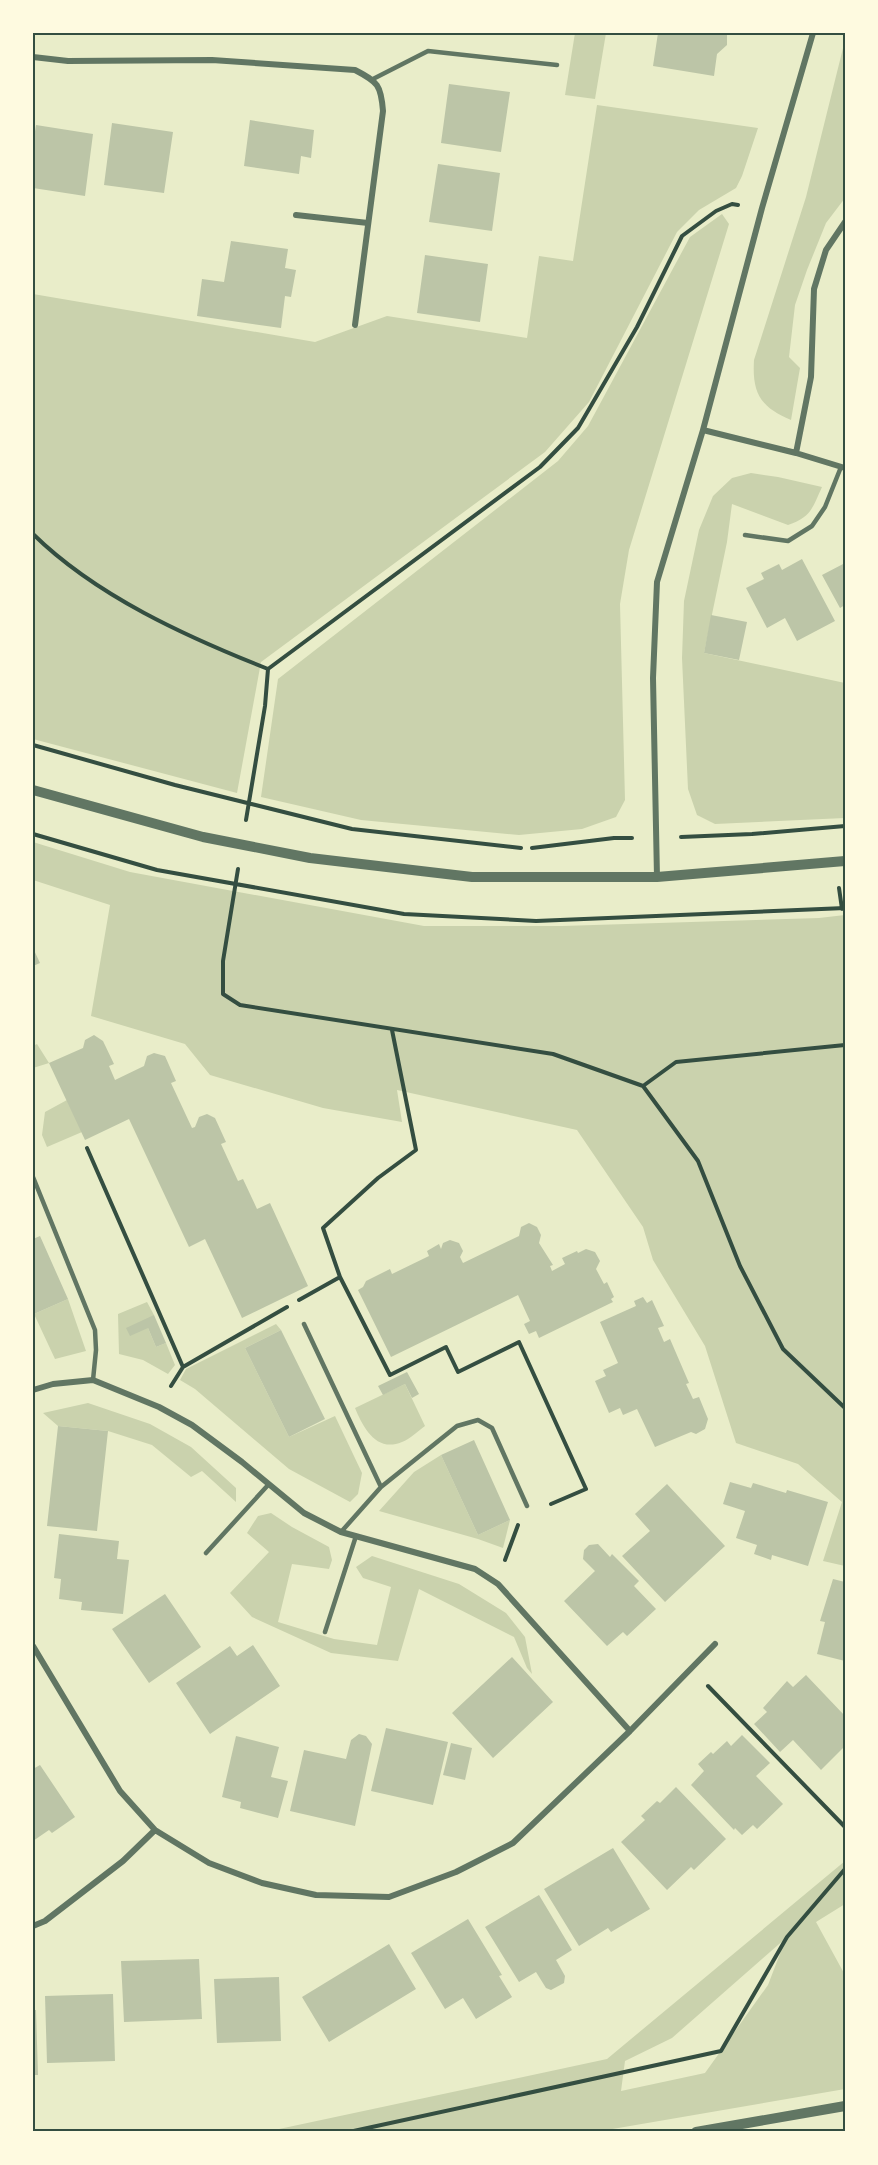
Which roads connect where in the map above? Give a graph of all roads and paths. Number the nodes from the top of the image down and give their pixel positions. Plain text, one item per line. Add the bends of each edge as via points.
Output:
1 (813, 33) edge
2 (33, 57) edge
3 (557, 65) dead end
4 (373, 79) junction
5 (762, 208) junction
6 (296, 215) dead end
7 (845, 222) edge
8 (369, 223) junction
9 (355, 325) dead end
10 (703, 429) junction
11 (796, 453) junction
12 (843, 468) edge
13 (33, 534) edge
14 (745, 536) dead end
15 (268, 669) junction
16 (266, 706) dead end
17 (33, 745) edge
18 (33, 790) edge
19 (845, 826) edge
20 (656, 838) junction
21 (845, 861) edge
22 (657, 877) junction
23 (223, 961) dead end
24 (392, 1030) junction
25 (845, 1045) edge
26 (643, 1086) junction
27 (87, 1148) dead end
28 (33, 1177) edge
29 (304, 1324) dead end
30 (183, 1366) junction
31 (93, 1380) junction
32 (33, 1390) edge
33 (159, 1407) junction
34 (845, 1408) edge
35 (269, 1485) junction
36 (381, 1487) junction
37 (527, 1506) joint
38 (340, 1532) junction
39 (356, 1536) junction
40 (206, 1553) dead end
41 (498, 1584) junction
42 (325, 1632) dead end
43 (715, 1644) dead end
44 (33, 1646) edge
45 (692, 1669) junction
46 (630, 1731) junction
47 (845, 1827) edge
48 (155, 1830) junction
49 (845, 1869) edge
50 (33, 1926) edge
51 (845, 2106) edge
52 (349, 2132) edge
53 (696, 2132) edge

1 - 5 street
2 - 4 street via 68,61 212,60 355,70
3 - 4 lane via 428,51
4 - 8 street via 381,90 383,111
5 - 10 street
5 - 15 path via 732,204 682,236 637,327 578,428 540,467
6 - 8 street
7 - 11 street via 826,250 813,289 811,376
8 - 9 street
10 - 11 street
10 - 20 street via 657,582
11 - 12 street
12 - 14 lane via 812,526 788,541
13 - 15 path via 57,558 150,617
15 - 16 path
17 - 20 path via 352,829 526,848 614,838
18 - 22 street via 203,837 310,858 472,877
19 - 20 path
20 - 22 street
21 - 22 street
23 - 24 path via 223,994 240,1005
24 - 26 path via 553,1054
24 - 30 path via 416,1150 323,1228 340,1277
25 - 26 path via 676,1062
26 - 34 path via 698,1161 740,1266 783,1349
27 - 30 path
28 - 31 lane via 95,1330
29 - 36 lane
30 - 33 path
31 - 32 street
31 - 33 street
33 - 35 street via 192,1425
35 - 38 street via 304,1514
35 - 40 lane
36 - 37 lane via 457,1426 478,1420 492,1428
36 - 38 lane
37 - 41 path
38 - 39 street
39 - 41 street via 475,1569
39 - 42 lane
41 - 46 street
43 - 45 street
44 - 48 street via 120,1791
45 - 46 street
45 - 47 path
46 - 48 street via 513,1843 456,1872 389,1898 316,1895 262,1883 209,1863
48 - 50 street via 123,1861
49 - 52 path via 787,1937 721,2051
51 - 53 street

